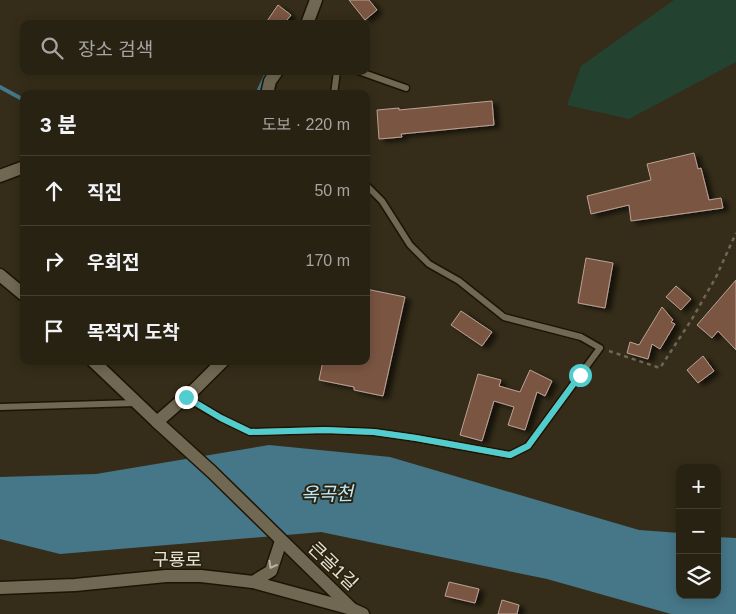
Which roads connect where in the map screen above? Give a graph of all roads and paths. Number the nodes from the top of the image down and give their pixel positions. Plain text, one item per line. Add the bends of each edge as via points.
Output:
1 (316, 0) edge
2 (308, 20) edge
3 (274, 75) edge
4 (336, 75) edge
5 (369, 75) edge
6 (406, 88) dead end
7 (268, 90) edge
8 (335, 90) edge
9 (20, 168) edge
10 (0, 176) edge
11 (370, 189) edge
12 (736, 233) edge
13 (0, 275) edge
14 (20, 292) edge
15 (600, 348) junction
16 (97, 365) edge
17 (219, 365) edge
18 (186, 397) junction
19 (137, 403) junction
20 (0, 407) edge
21 (156, 422) junction
22 (282, 540) junction
23 (253, 582) junction
24 (0, 588) edge
25 (357, 611) edge

1 - 2 street
3 - 7 street
4 - 8 lane
5 - 6 lane
9 - 10 street
11 - 15 lane via 382,201 410,245 429,264 459,281 504,318 581,337
12 - 15 path via 692,319 660,368
13 - 14 street
15 - 18 lane via 528,446 510,455 374,432 250,432
16 - 19 street, 큰골1길
17 - 18 street
18 - 21 street
19 - 20 lane
19 - 21 street, 큰골1길
21 - 22 street, 큰골1길
22 -> 23 street via 270,571
22 - 25 street, 큰골1길
23 - 24 street, 구룡로 via 166,576
23 - 25 street, 구룡로

